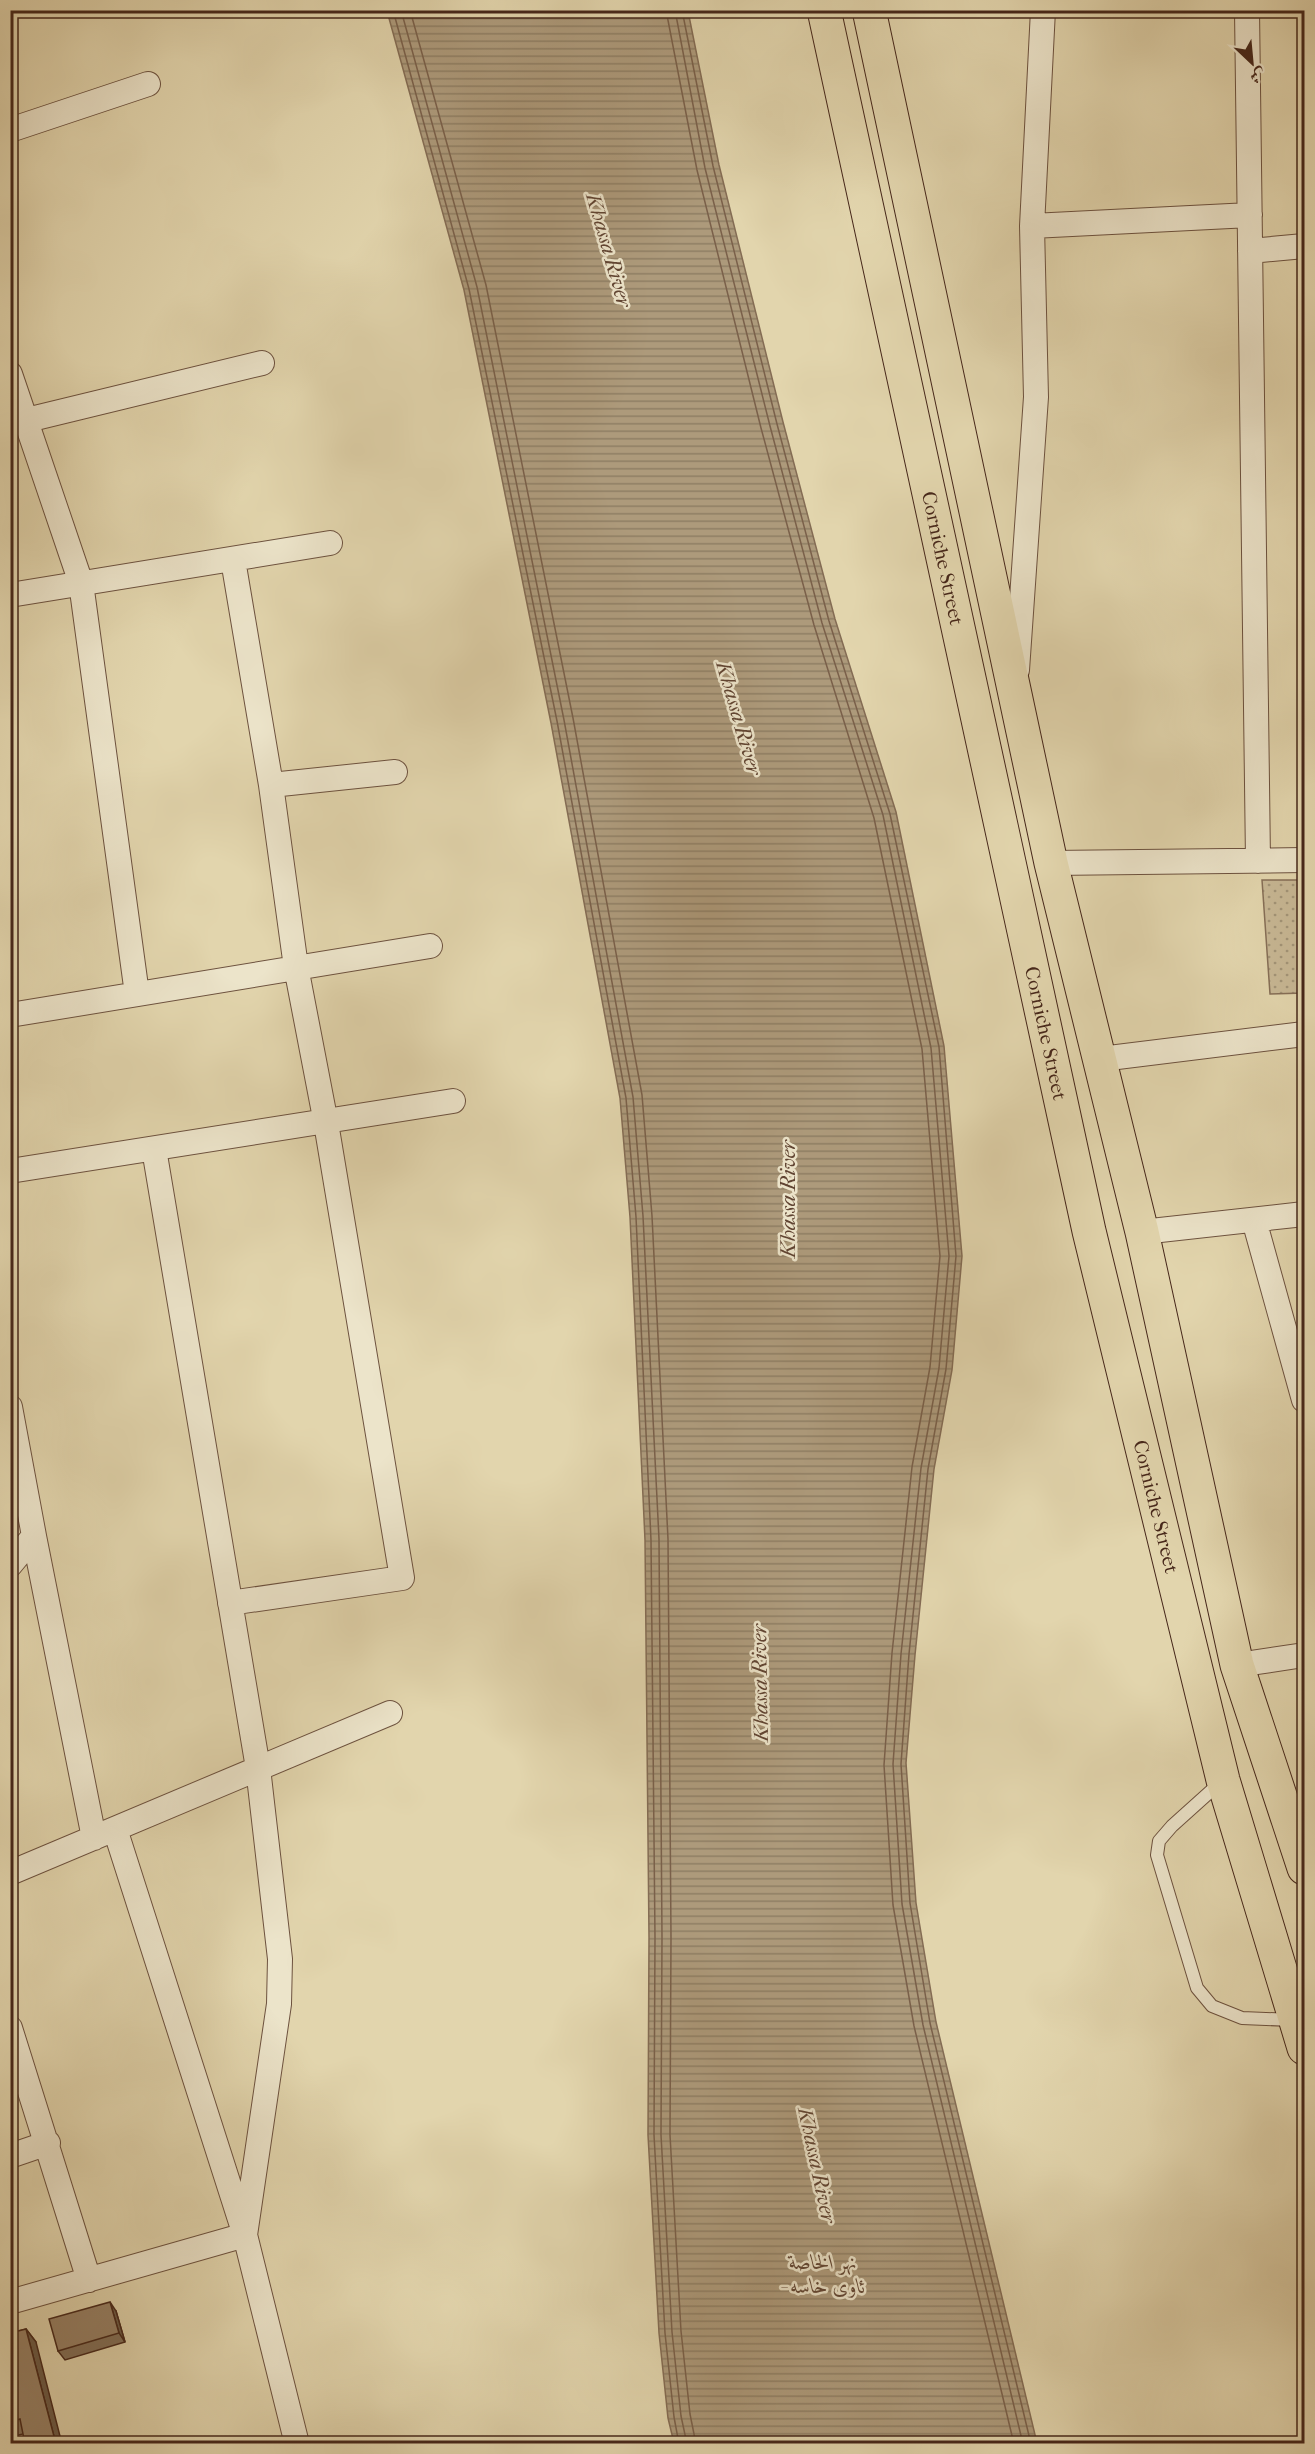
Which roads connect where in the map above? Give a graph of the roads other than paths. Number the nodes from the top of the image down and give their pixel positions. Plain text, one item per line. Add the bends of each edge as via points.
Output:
1 (824, 10) edge
2 (869, 10) edge
3 (1043, 10) edge
4 (1247, 10) edge
5 (148, 84) dead end
6 (10, 130) edge
7 (1250, 215) junction
8 (1032, 226) junction
9 (1305, 246) edge
10 (1250, 251) junction
11 (262, 363) dead end
12 (10, 374) edge
13 (27, 420) junction
14 (330, 543) dead end
15 (233, 560) junction
16 (81, 584) junction
17 (10, 595) edge
18 (1016, 699) junction
19 (395, 772) dead end
20 (271, 785) junction
21 (1305, 860) edge
22 (1258, 861) junction
23 (1051, 863) junction
24 (430, 946) dead end
25 (296, 967) junction
26 (137, 993) junction
27 (10, 1015) edge
28 (1305, 1034) edge
29 (1101, 1059) junction
30 (453, 1101) dead end
31 (326, 1123) junction
32 (154, 1149) junction
33 (10, 1172) edge
34 (1305, 1214) edge
35 (1254, 1220) junction
36 (1142, 1232) junction
37 (1305, 1400) edge
38 (10, 1407) edge
39 (34, 1536) junction
40 (10, 1565) edge
41 (230, 1603) junction
42 (1305, 1655) edge
43 (1237, 1665) junction
44 (390, 1713) dead end
45 (258, 1768) junction
46 (1223, 1780) junction
47 (104, 1833) junction
48 (1304, 1867) edge
49 (10, 1873) edge
50 (1253, 1881) junction
51 (1293, 1968) edge
52 (10, 2028) edge
53 (1300, 2034) edge
54 (48, 2143) junction
55 (10, 2156) edge
56 (245, 2235) junction
57 (89, 2280) junction
58 (10, 2302) edge
59 (297, 2444) edge

1 - 46 main road, Corniche Street via 1089,1231
2 - 18 main road
3 - 8 street
4 - 7 street
5 - 6 street
7 - 8 street
7 - 10 street
8 - 18 street via 1036,397
9 - 10 street
10 - 22 street
11 - 13 street
12 - 13 street
13 - 16 street
14 - 15 street
15 - 16 street
15 - 20 street
16 - 17 street
16 - 26 street
18 - 23 main road
19 - 20 street
20 - 25 street
21 - 22 street
22 - 23 street
23 - 29 main road
24 - 25 street
25 - 26 street
25 - 31 street
26 - 27 street
28 - 29 street
29 - 36 main road
30 - 31 street
31 - 32 street
31 - 41 street via 402,1578
32 - 33 street
32 - 41 street
34 - 35 street
35 - 36 street
35 - 37 street
36 - 43 main road
38 - 39 street
39 - 40 street
39 - 47 street
41 - 45 street
42 - 43 street
43 - 48 main road
44 - 45 street
45 - 47 street
45 - 56 street via 280,1959 279,2004
46 - 50 main road, Corniche Street
46 - 53 lane via 1172,1826 1159,1841 1157,1855 1197,1988 1212,2006
47 - 49 street
47 - 56 street
48 - 50 main road
50 - 51 main road, Corniche Street
51 - 53 main road, Corniche Street
52 - 54 street
54 - 55 street
54 - 57 street
56 - 57 street
56 - 59 street
57 - 58 street

